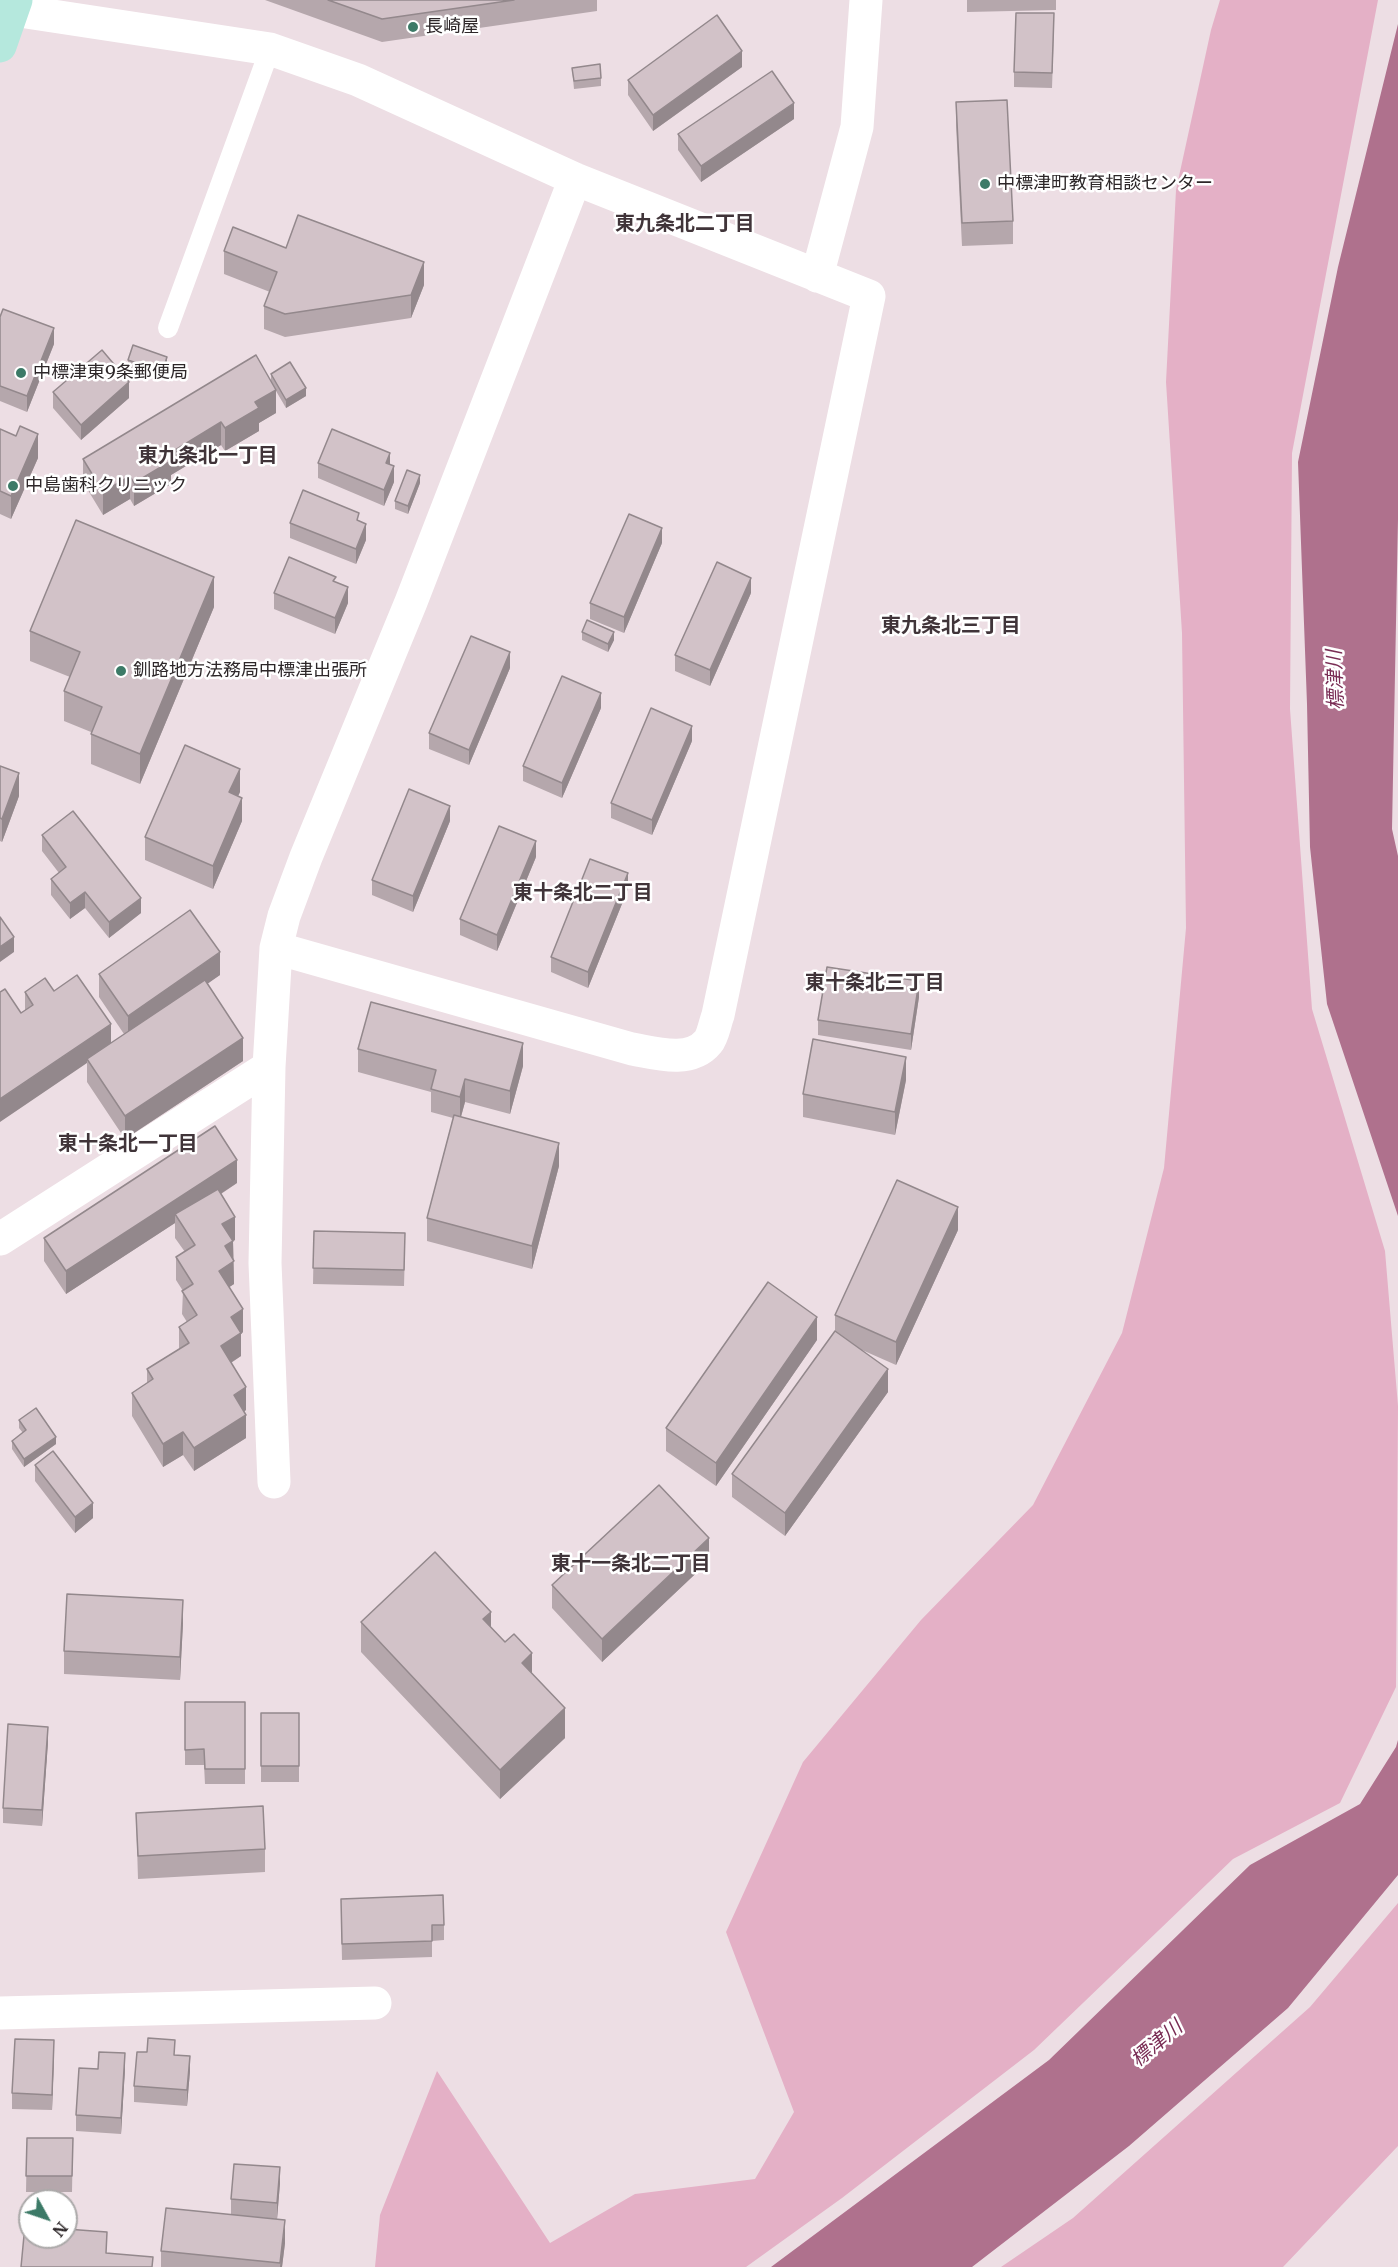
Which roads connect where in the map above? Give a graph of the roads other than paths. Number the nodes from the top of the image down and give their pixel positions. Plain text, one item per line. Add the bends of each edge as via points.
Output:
1 (866, 0) edge
2 (15, 5) edge
3 (0, 46) edge
4 (270, 49) junction
5 (575, 179) junction
6 (817, 276) junction
7 (168, 328) dead end
8 (276, 948) junction
9 (269, 1067) junction
10 (0, 1239) edge
11 (274, 1482) dead end
12 (375, 2003) dead end
13 (0, 2013) edge

1 - 6 street via 857,127
2 - 3 main road
2 - 4 street
4 - 5 street via 358,80
4 - 7 lane
5 - 6 street
5 - 8 street via 411,602 306,856
6 - 8 street via 869,296 718,1015 708,1042 690,1054 632,1049
8 - 9 street
9 - 10 street
9 - 11 street via 266,1263
12 - 13 street

